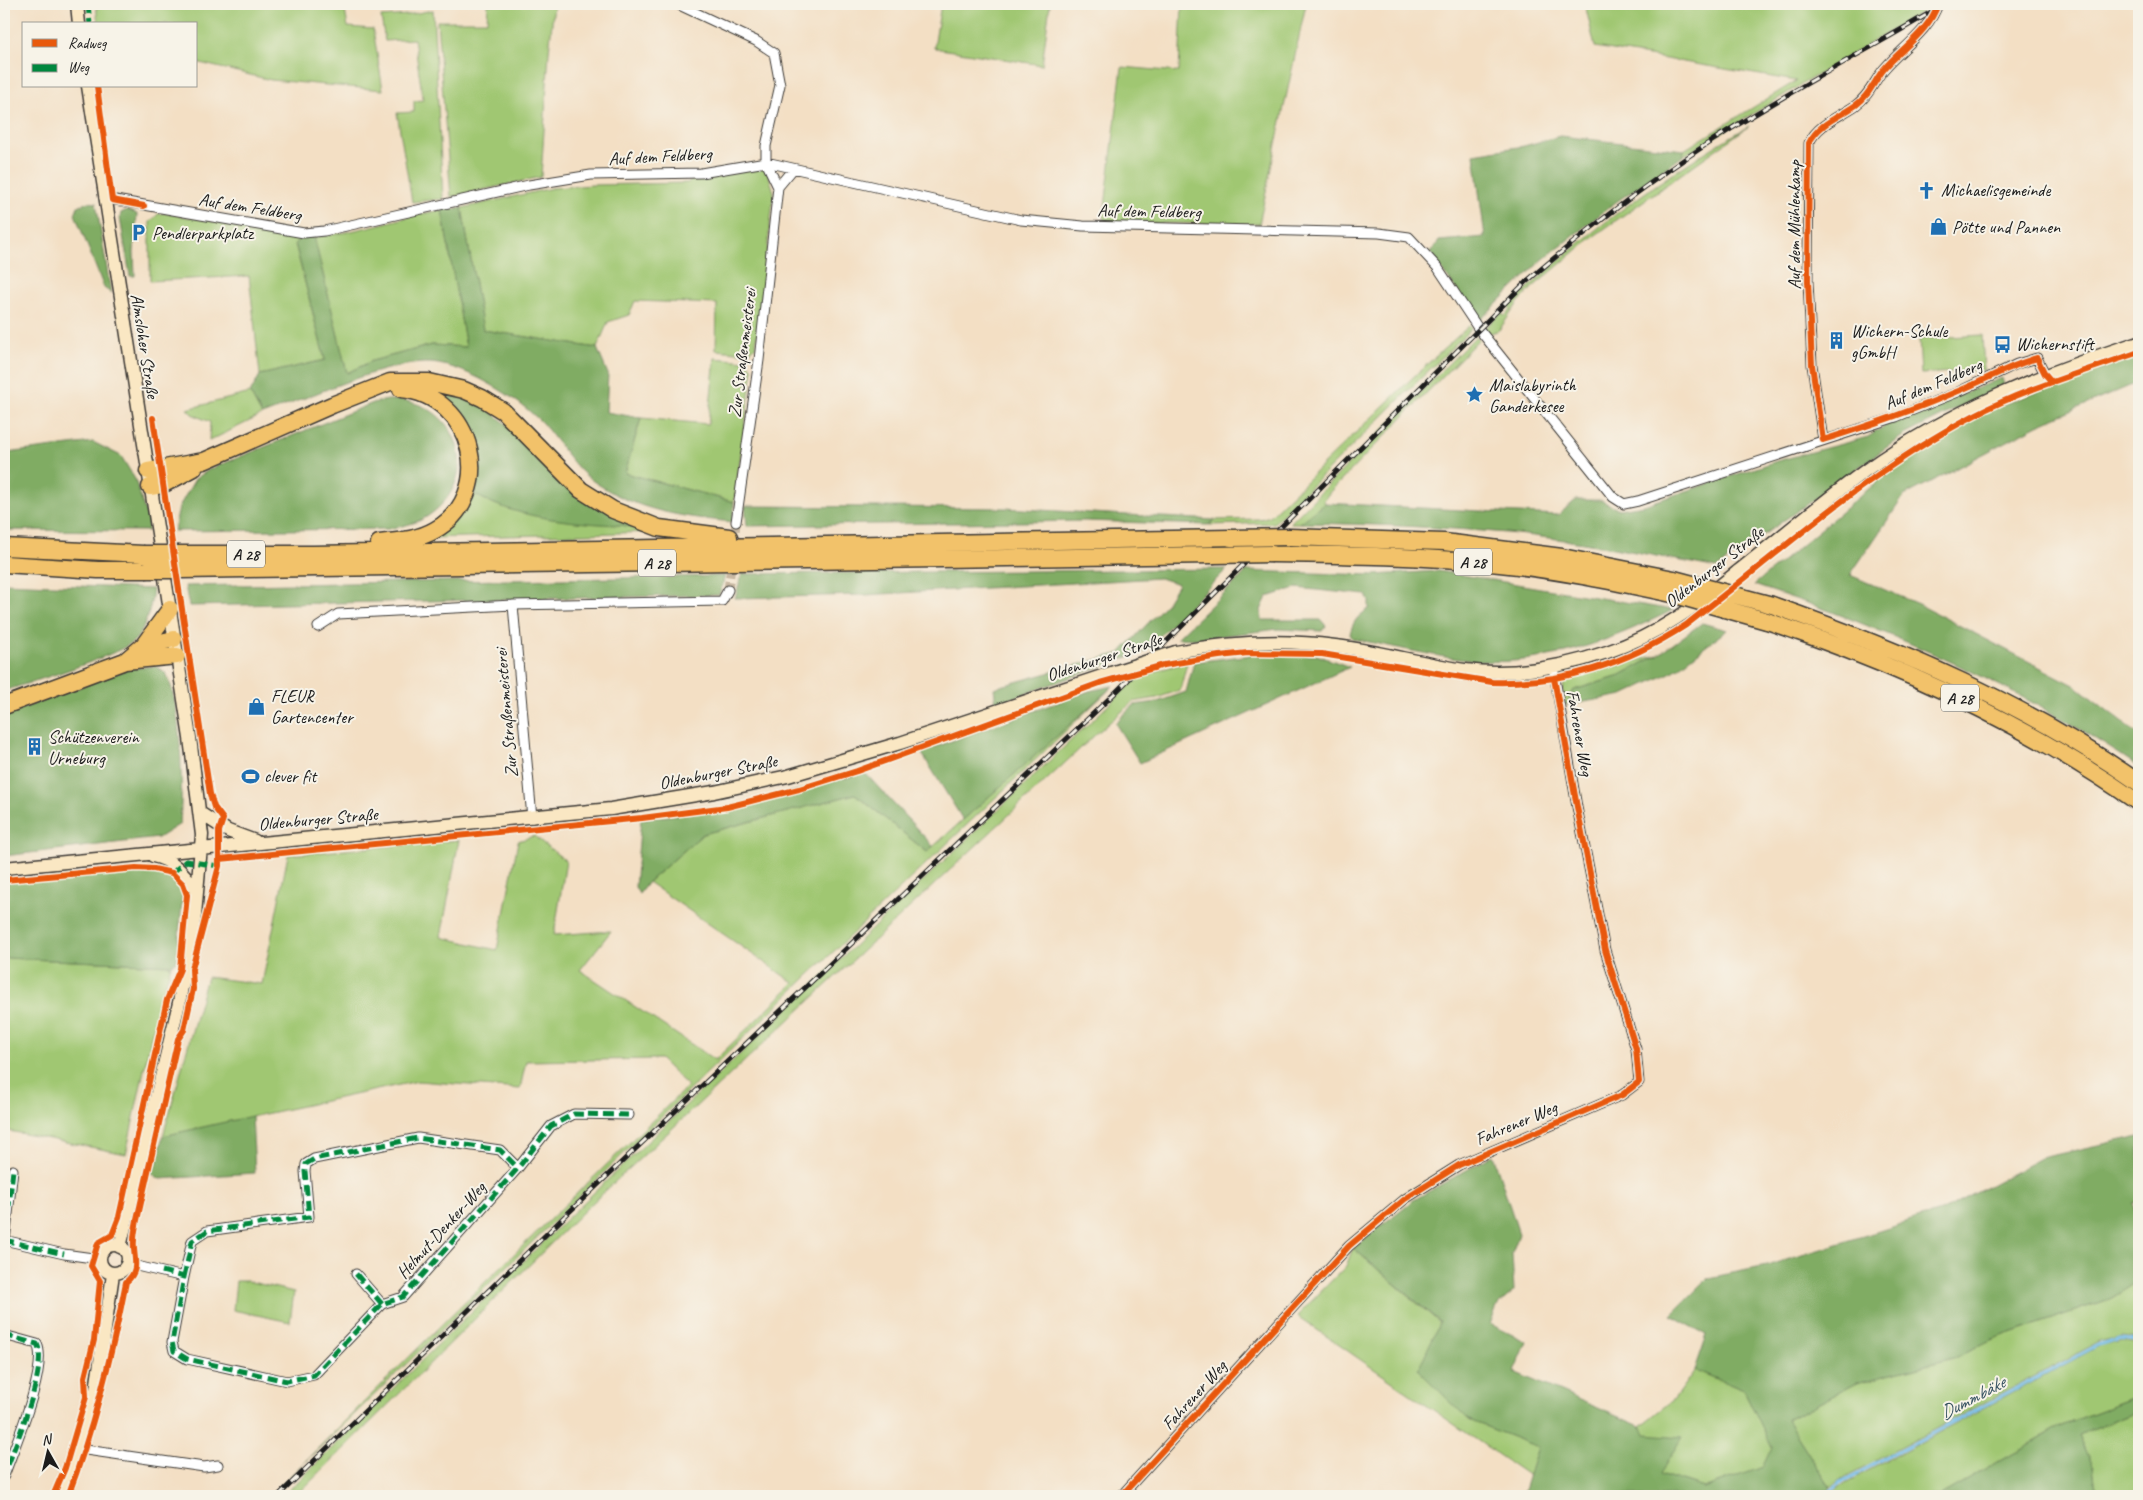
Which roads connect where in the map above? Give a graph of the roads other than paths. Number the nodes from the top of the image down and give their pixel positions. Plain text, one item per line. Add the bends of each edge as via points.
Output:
1 (77, 4) edge
2 (677, 4) edge
3 (1938, 4) edge
4 (79, 22) edge
5 (88, 88) edge
6 (766, 162) junction
7 (793, 169) junction
8 (778, 188) junction
9 (104, 198) junction
10 (2139, 342) edge
11 (2045, 374) junction
12 (368, 390) junction
13 (1823, 440) junction
14 (149, 479) junction
15 (736, 522) tunnel mouth
16 (758, 546) junction
17 (4, 547) edge
18 (313, 554) junction
19 (144, 562) junction
20 (7, 566) edge
21 (1673, 587) junction
22 (728, 590) dead end
23 (513, 605) junction
24 (170, 609) junction
25 (318, 628) dead end
26 (174, 639) junction
27 (143, 646) junction
28 (177, 656) junction
29 (125, 661) junction
30 (1553, 667) junction
31 (4, 706) edge
32 (2139, 783) edge
33 (2139, 803) edge
34 (200, 813) junction
35 (532, 818) junction
36 (262, 842) junction
37 (202, 848) junction
38 (143, 854) junction
39 (4, 868) edge
40 (197, 890) junction
41 (629, 1115) dead end
42 (518, 1168) junction
43 (13, 1170) dead end
44 (4, 1240) edge
45 (120, 1246) junction
46 (100, 1259) junction
47 (128, 1264) junction
48 (113, 1274) junction
49 (356, 1274) dead end
50 (184, 1277) junction
51 (382, 1304) junction
52 (4, 1334) edge
53 (79, 1449) junction
54 (218, 1465) dead end
55 (4, 1476) edge
56 (63, 1496) edge
57 (1121, 1496) edge

1 - 4 main road
2 - 6 street via 756,41 774,53 780,85 766,146
3 - 13 street, Auf dem Mühlenkamp via 1930,23 1896,55 1871,90 1856,105 1814,133 1809,143 1808,272 1812,365
5 - 9 main road, Almsloher Straße
6 - 7 street, Auf dem Feldberg
6 - 8 street
6 - 9 street, Auf dem Feldberg via 701,172 591,175 538,183 304,233
7 - 8 street
7 - 13 street, Auf dem Feldberg via 1021,220 1083,226 1379,233 1409,237 1438,268 1478,328 1613,497 1624,504
8 - 15 street, Zur Straßenmeisterei via 759,360
9 - 14 main road, Almsloher Straße
10 - 11 main road, Oldenburger Straße
11 - 13 street, Auf dem Feldberg via 2037,358 1896,417
11 - 30 main road, Oldenburger Straße via 1971,406 1893,452 1686,614 1607,652
12 - 14 highway via 204,461
12 - 16 highway via 390,382 408,381 464,390 503,411 582,490 613,510 659,528 731,537
12 - 18 highway via 413,391 442,404 454,416 470,448 471,470 467,491 458,509 434,531 406,540 332,544
14 - 24 main road, Almsloher Straße
16 - 18 highway, A 28
16 - 21 highway, A 28, bridge via 1289,537 1453,543 1562,557
17 - 19 highway, A 28
18 - 19 highway, A 28, bridge via 179,554
19 - 20 highway, A 28 via 98,570
19 - 21 highway, A 28, bridge via 181,570 1272,554 1389,556 1500,564
21 - 32 highway, A 28, bridge via 1772,604 1854,634 1968,684 2056,731
21 - 33 highway, A 28, bridge via 1849,649 1965,700 2070,758
22 - 23 street via 722,601
23 - 25 street via 338,614
23 - 35 street, Zur Straßenmeisterei
24 - 26 main road, Almsloher Straße
24 - 27 highway
26 - 27 highway
26 - 28 main road, Almsloher Straße
27 - 29 highway
28 - 29 highway
28 - 34 main road, Almsloher Straße
29 - 31 highway
30 - 35 main road, Oldenburger Straße, bridge via 1467,670 1338,646 1275,641 1230,643 1176,652 900,743 788,776 620,808
30 - 57 street, Fahrener Weg via 1603,940 1636,1049 1639,1082 1622,1095 1459,1164 1405,1199 1350,1246
34 - 36 main road via 228,831
34 - 37 main road, Almsloher Straße
35 - 36 main road, Oldenburger Straße
36 - 37 main road, Oldenburger Straße
37 - 38 main road, Oldenburger Straße
37 - 40 main road, Almsloher Straße
38 - 39 main road, Oldenburger Straße
38 - 40 main road via 163,858 178,867
40 - 45 main road, Almsloher Straße via 179,1003
41 - 42 street, Helmut-Denker-Weg via 574,1114 551,1126
42 - 50 street, Helmut-Denker-Weg via 500,1150 418,1138 314,1159 306,1164 305,1171 309,1217 207,1231 192,1241
42 - 51 street, Helmut-Denker-Weg via 404,1297
43 - 44 street
44 - 46 street
45 - 46 main road via 108,1246
45 - 47 main road via 128,1255
46 - 48 main road via 104,1269
47 - 48 main road via 123,1271
47 - 50 street
48 - 53 main road via 96,1390
49 - 51 street
50 - 51 street, Helmut-Denker-Weg via 172,1342 174,1351 187,1359 287,1381 314,1374
52 - 55 street via 37,1344 41,1361 28,1412
53 - 54 street via 204,1467
53 - 56 main road

